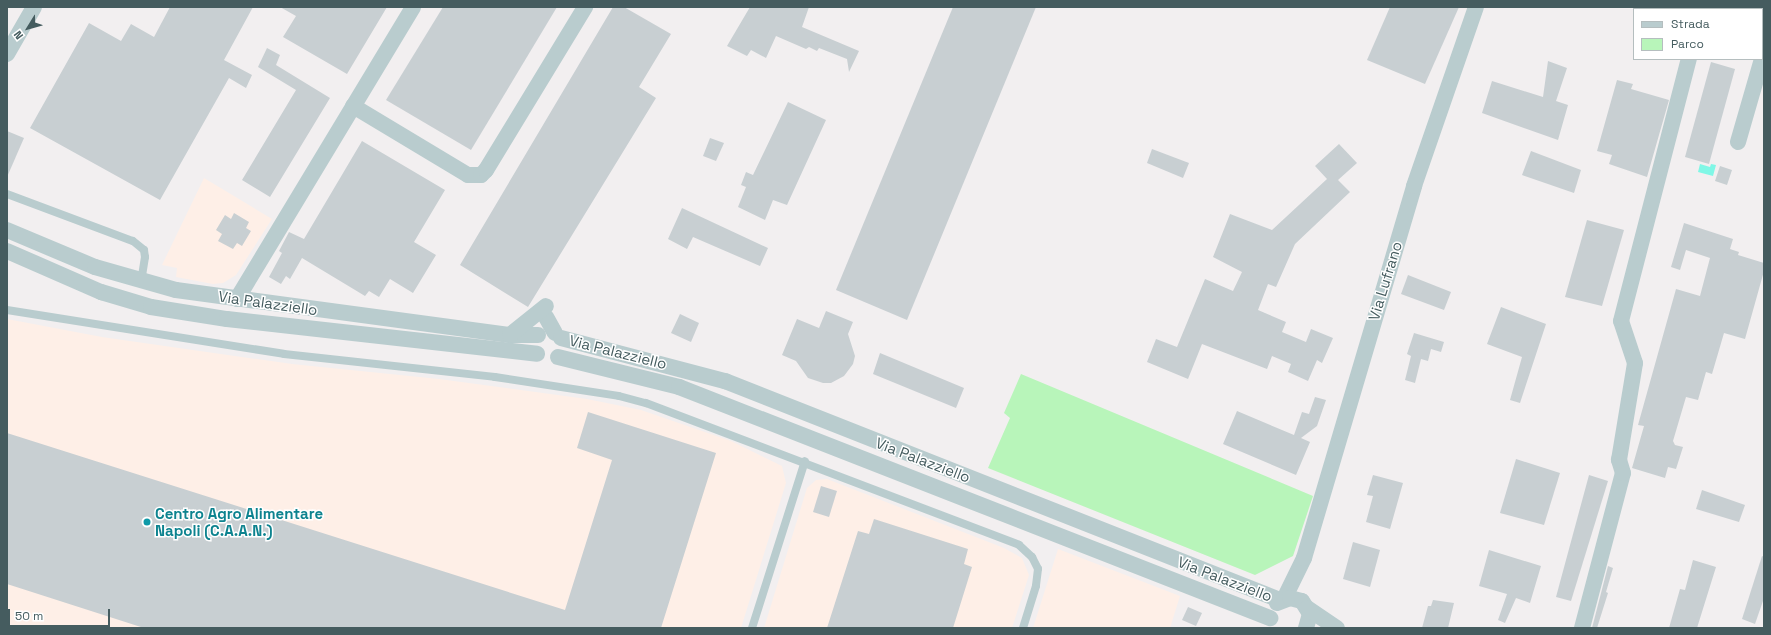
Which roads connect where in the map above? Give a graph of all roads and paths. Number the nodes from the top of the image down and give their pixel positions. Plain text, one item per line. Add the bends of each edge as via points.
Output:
1 (34, 7) edge
2 (413, 7) edge
3 (585, 7) edge
4 (1476, 7) edge
5 (7, 54) edge
6 (1689, 60) edge
7 (1762, 60) edge
8 (353, 106) junction
9 (1738, 142) dead end
10 (7, 194) edge
11 (7, 230) edge
12 (7, 251) edge
13 (141, 281) junction
14 (237, 299) junction
15 (546, 306) dead end
16 (7, 310) edge
17 (550, 334) junction
18 (510, 335) junction
19 (537, 354) junction
20 (558, 357) junction
21 (805, 461) junction
22 (1304, 558) junction
23 (1282, 600) junction
24 (1305, 605) junction
25 (1272, 623) edge
26 (752, 628) edge
27 (1023, 628) edge
28 (1306, 628) edge
29 (1337, 628) edge
30 (1582, 628) edge

1 - 5 street
2 - 8 street
3 - 8 street via 486,170 480,175 468,176
4 - 22 street, Via Lufrano via 1414,186
6 - 30 street via 1621,321 1635,363 1619,460 1623,474
7 - 9 street
8 - 14 street
10 - 13 lane via 133,241 144,250
11 - 13 street, Via Palazziello via 95,267
12 - 19 street, Via Palazziello via 101,292 151,307 227,319
13 - 14 street, Via Palazziello via 176,290
14 - 18 street, Via Palazziello
15 - 18 street
16 - 21 lane via 284,354 495,377 619,396 646,403
17 - 18 street, Via Palazziello
17 - 19 street via 534,345
17 - 20 street via 563,348
17 - 23 street, Via Palazziello via 725,381
19 - 20 street via 545,359
20 - 25 street, Via Palazziello via 679,387
21 - 26 lane
21 - 27 lane via 1019,545 1032,557 1038,569 1036,586
22 - 23 street, Via Lufrano
22 - 24 street, Via Lufrano
23 - 24 street, Via Palazziello via 1290,598
23 - 25 street, Via Lufrano via 1273,608
24 - 28 street, Via Lufrano via 1310,621
24 - 29 street

